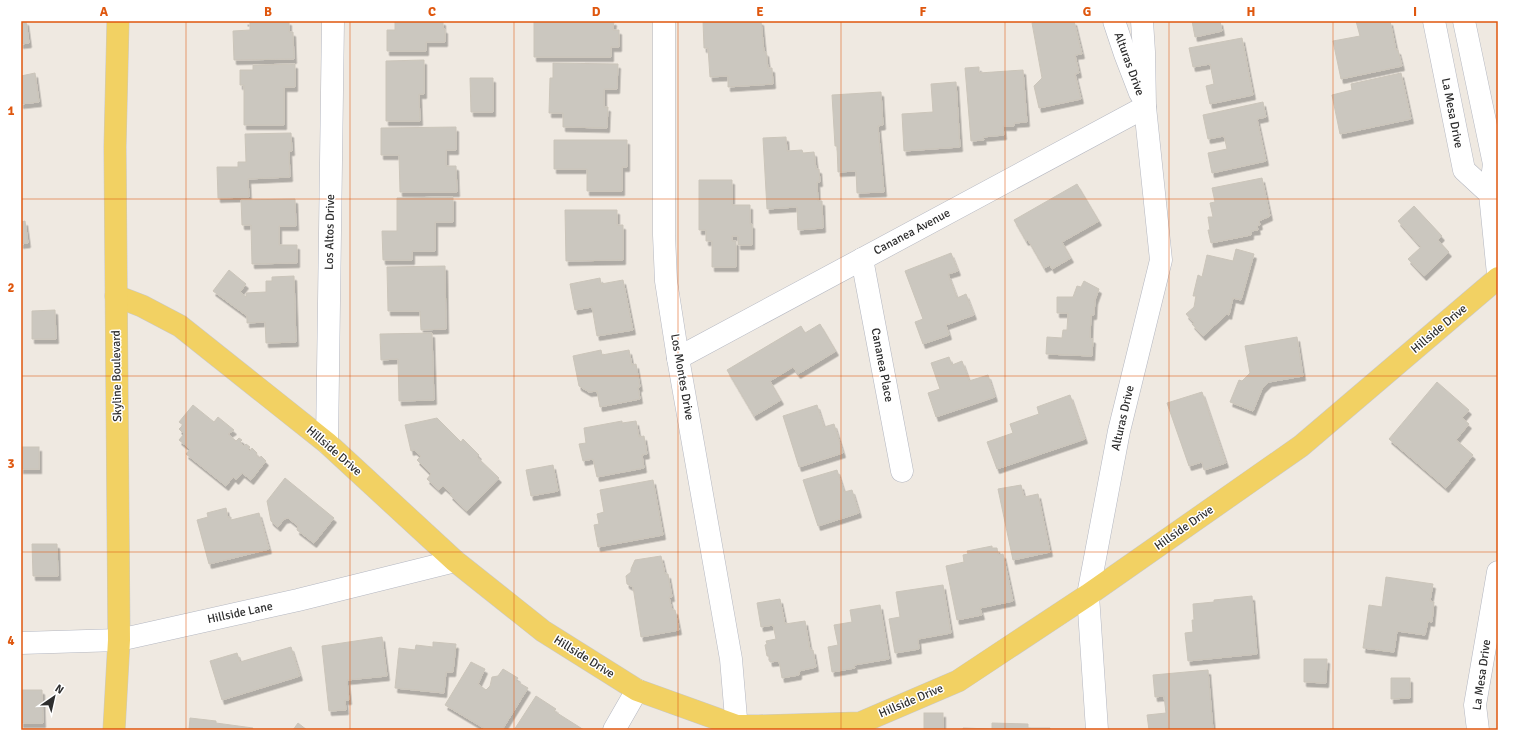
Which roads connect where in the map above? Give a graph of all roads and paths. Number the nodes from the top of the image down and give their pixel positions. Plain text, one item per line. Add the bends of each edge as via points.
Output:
1 (118, 21) edge
2 (333, 21) edge
3 (664, 21) edge
4 (1114, 21) edge
5 (1142, 21) edge
6 (1434, 21) edge
7 (1464, 21) edge
8 (1145, 107) junction
9 (1490, 194) junction
10 (862, 259) junction
11 (1498, 274) edge
12 (1498, 278) edge
13 (116, 296) junction
14 (678, 358) junction
15 (328, 443) junction
16 (902, 471) dead end
17 (455, 561) junction
18 (1498, 572) edge
19 (1088, 595) junction
20 (119, 640) junction
21 (21, 643) edge
22 (637, 690) junction
23 (737, 728) edge
24 (114, 730) edge
25 (614, 730) edge
26 (1097, 730) edge
27 (1478, 730) edge

1 - 13 main road, Skyline Boulevard via 115,147
2 - 15 street, Los Altos Drive
3 - 14 street, Los Montes Drive via 664,235 666,281
4 - 8 street, Alturas Drive
5 - 8 street, Alturas Drive
6 - 9 street, La Mesa Drive via 1464,170
7 - 9 street via 1494,164
8 - 10 street, Cananea Avenue
8 - 19 street, Alturas Drive via 1161,260 1119,431
9 - 11 street
10 - 14 street, Cananea Avenue
10 - 16 street, Cananea Place
12 - 19 main road, Hillside Drive via 1301,446
13 - 15 main road, Hillside Drive via 180,326
13 - 20 main road, Skyline Boulevard
14 - 23 street, Los Montes Drive via 731,659
15 - 17 main road, Hillside Drive
17 - 20 street, Hillside Lane via 298,600
17 - 22 main road, Hillside Drive via 542,631
18 - 27 street, La Mesa Drive via 1475,705
19 - 23 main road, Hillside Drive via 958,681 860,723
19 - 26 street, Alturas Drive
20 - 21 street, Hillside Lane
20 - 24 main road, Skyline Boulevard
22 - 23 main road, Hillside Drive
22 - 25 street

